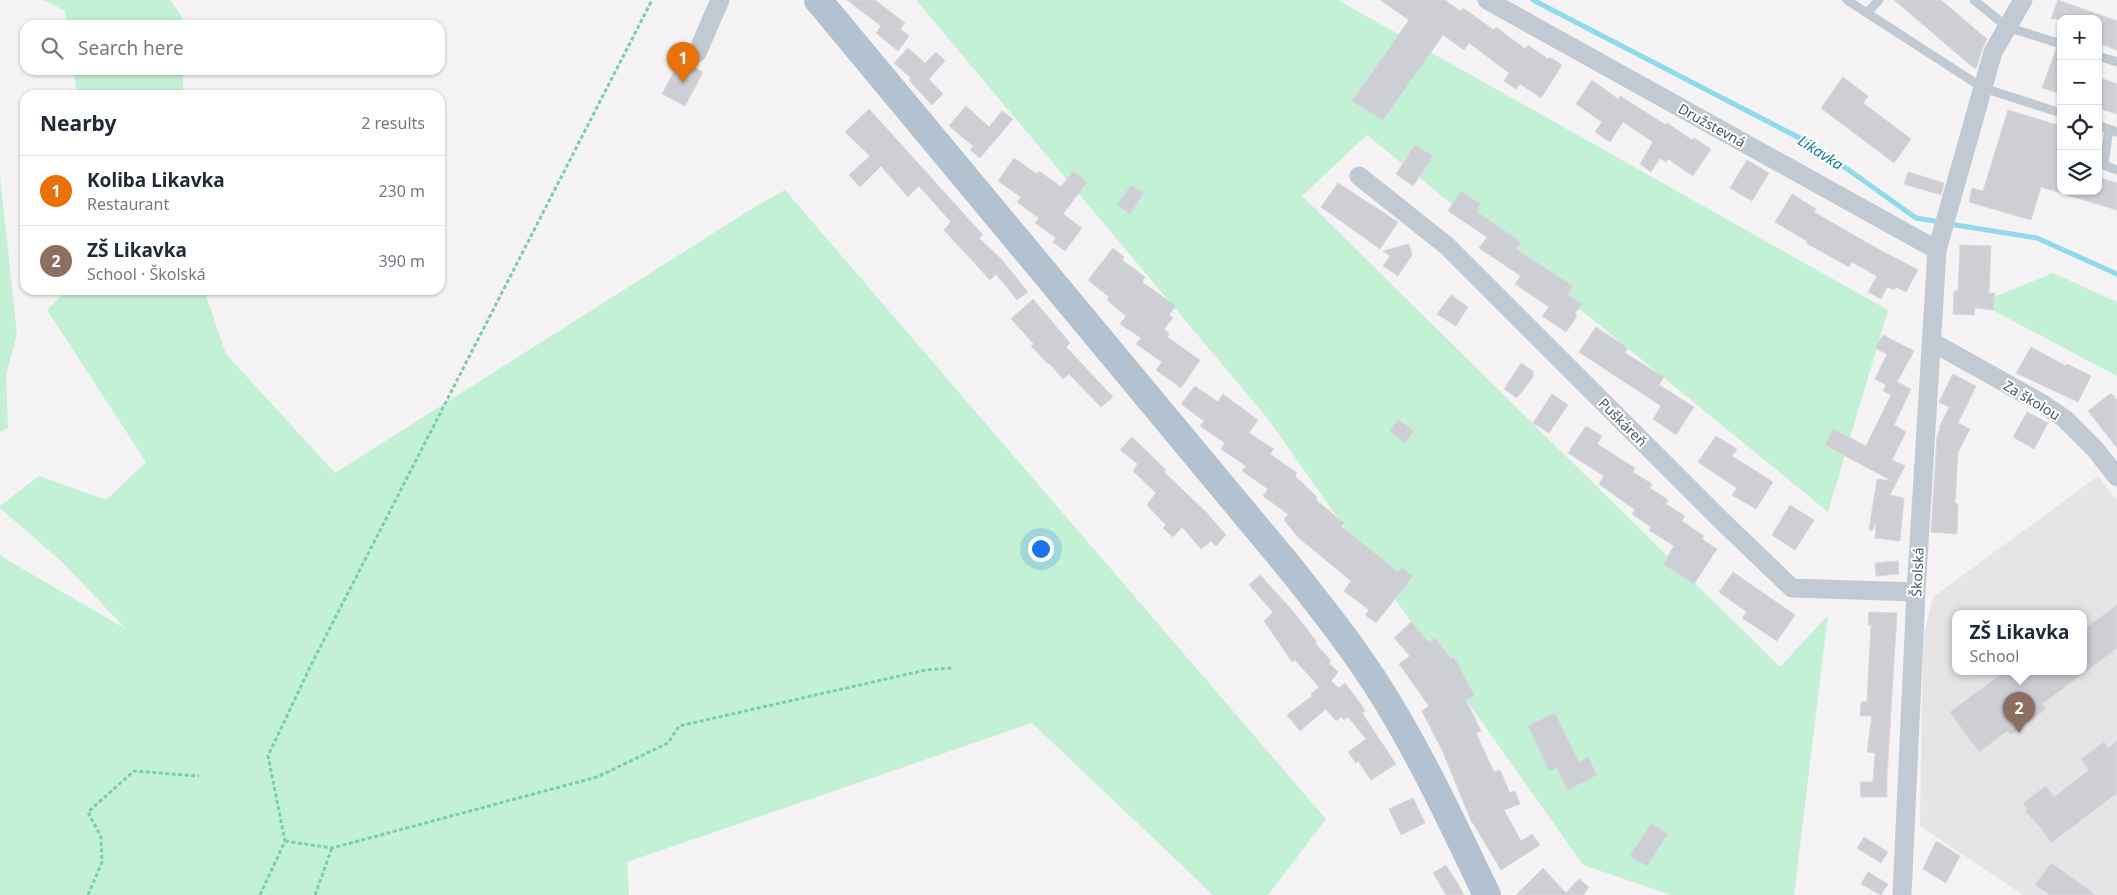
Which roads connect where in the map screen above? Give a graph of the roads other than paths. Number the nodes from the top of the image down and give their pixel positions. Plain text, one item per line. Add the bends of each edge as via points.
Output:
1 (720, 0) edge
2 (818, 0) edge
3 (1487, 0) edge
4 (1847, 0) edge
5 (1879, 0) edge
6 (1974, 0) edge
7 (2023, 0) edge
8 (1867, 13) junction
9 (2007, 27) junction
10 (2057, 43) edge
11 (696, 52) dead end
12 (2102, 57) edge
13 (2117, 62) edge
14 (1983, 88) junction
15 (2057, 112) edge
16 (2113, 130) edge
17 (2117, 170) edge
18 (1359, 176) dead end
19 (1937, 250) junction
20 (1932, 342) junction
21 (2117, 477) edge
22 (1916, 592) junction
23 (1487, 895) edge
24 (1902, 895) edge

1 - 11 street
2 - 23 main road via 1343,635 1412,744
3 - 19 street, Družstevná
4 - 8 lane
5 - 8 lane
6 - 9 lane
7 - 9 street, Školská
8 - 14 lane
9 - 10 lane
9 - 14 street, Školská via 1993,52
12 - 13 lane
14 - 15 lane
14 - 19 street, Školská
16 - 17 lane via 2104,166
18 - 22 street, Puškáreň via 1447,246 1792,588
19 - 20 street, Školská
20 - 21 street, Za školou via 2065,419
20 - 22 street, Školská
22 - 24 street, Školská

